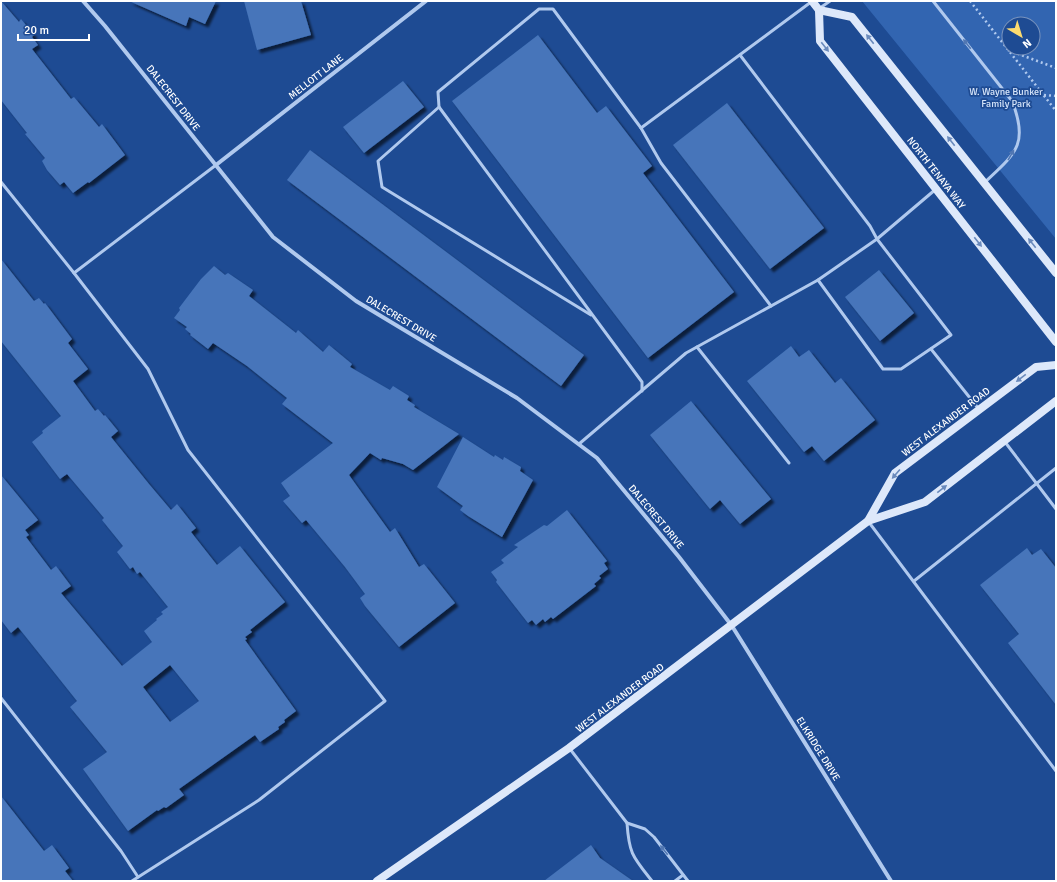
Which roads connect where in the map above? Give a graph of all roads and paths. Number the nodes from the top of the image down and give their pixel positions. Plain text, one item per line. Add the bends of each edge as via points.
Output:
1 (83, 1) edge
2 (426, 1) edge
3 (812, 1) edge
4 (830, 1) edge
5 (933, 1) edge
6 (970, 1) edge
7 (819, 10) junction
8 (1001, 40) edge
9 (740, 56) junction
10 (1013, 56) edge
11 (1026, 56) edge
12 (1056, 68) edge
13 (1044, 95) junction
14 (1056, 96) edge
15 (438, 107) junction
16 (1056, 111) edge
17 (641, 128) junction
18 (216, 165) junction
19 (1, 182) edge
20 (984, 183) junction
21 (936, 189) junction
22 (877, 240) junction
23 (74, 273) junction
24 (1056, 274) edge
25 (818, 280) junction
26 (771, 306) junction
27 (593, 316) junction
28 (1056, 342) edge
29 (697, 347) junction
30 (931, 349) junction
31 (1056, 365) edge
32 (642, 391) junction
33 (1056, 401) edge
34 (979, 410) junction
35 (1004, 441) junction
36 (579, 444) junction
37 (789, 463) dead end
38 (1056, 468) edge
39 (1036, 483) junction
40 (1056, 509) edge
41 (868, 521) junction
42 (914, 581) junction
43 (732, 626) junction
44 (1, 698) edge
45 (569, 748) junction
46 (1056, 771) edge
47 (627, 823) junction
48 (684, 875) junction
49 (138, 878) junction
50 (132, 881) edge
51 (377, 881) edge
52 (652, 881) edge
53 (676, 881) edge
54 (688, 881) edge
55 (892, 881) edge

1 - 18 street, DALECREST DRIVE
2 - 18 street, MELLOTT LANE
3 - 7 main road
3 - 9 lane
4 - 7 lane
20 -> 5 lane via 1010,159 1020,138 1019,119 1012,102
6 - 8 path
20 -> 7 main road via 852,17
7 -> 21 main road, NORTH TENAYA WAY via 820,41
9 - 17 lane
9 - 22 lane via 870,226
10 - 13 path
11 - 12 path
13 - 14 path
13 - 16 path
15 - 17 lane via 438,92 539,9 553,9
15 - 27 lane
15 - 27 lane via 378,161 382,187
17 - 26 lane via 661,163
18 - 23 lane
18 - 36 street, DALECREST DRIVE via 273,237 338,288 517,398
19 - 23 lane
24 -> 20 main road
21 - 22 lane
21 -> 28 main road, NORTH TENAYA WAY
22 - 25 lane
22 - 30 lane via 951,335
23 - 49 lane via 148,369 188,450 385,701 259,800
25 - 26 lane
25 - 30 lane via 884,369 902,369
26 - 29 lane
27 - 32 lane via 642,382
29 - 32 lane
29 - 37 lane
30 - 34 lane
31 -> 34 main road, WEST ALEXANDER ROAD via 1036,367
32 - 36 lane
33 - 35 main road, WEST ALEXANDER ROAD
34 -> 41 main road, WEST ALEXANDER ROAD via 895,473
35 - 39 lane
41 -> 35 main road, WEST ALEXANDER ROAD via 925,502
36 - 43 street, DALECREST DRIVE via 602,464
38 - 39 lane
39 - 40 lane
39 - 42 lane
41 - 42 lane
41 - 43 main road, WEST ALEXANDER ROAD
42 - 46 lane
43 - 45 main road, WEST ALEXANDER ROAD
43 - 55 street, ELKRIDGE DRIVE
44 - 49 lane via 121,851
45 - 47 lane
45 - 51 main road, WEST ALEXANDER ROAD
48 -> 47 lane via 654,837 645,829
47 - 52 lane via 632,856
48 - 53 lane
48 - 54 lane
49 - 50 lane

